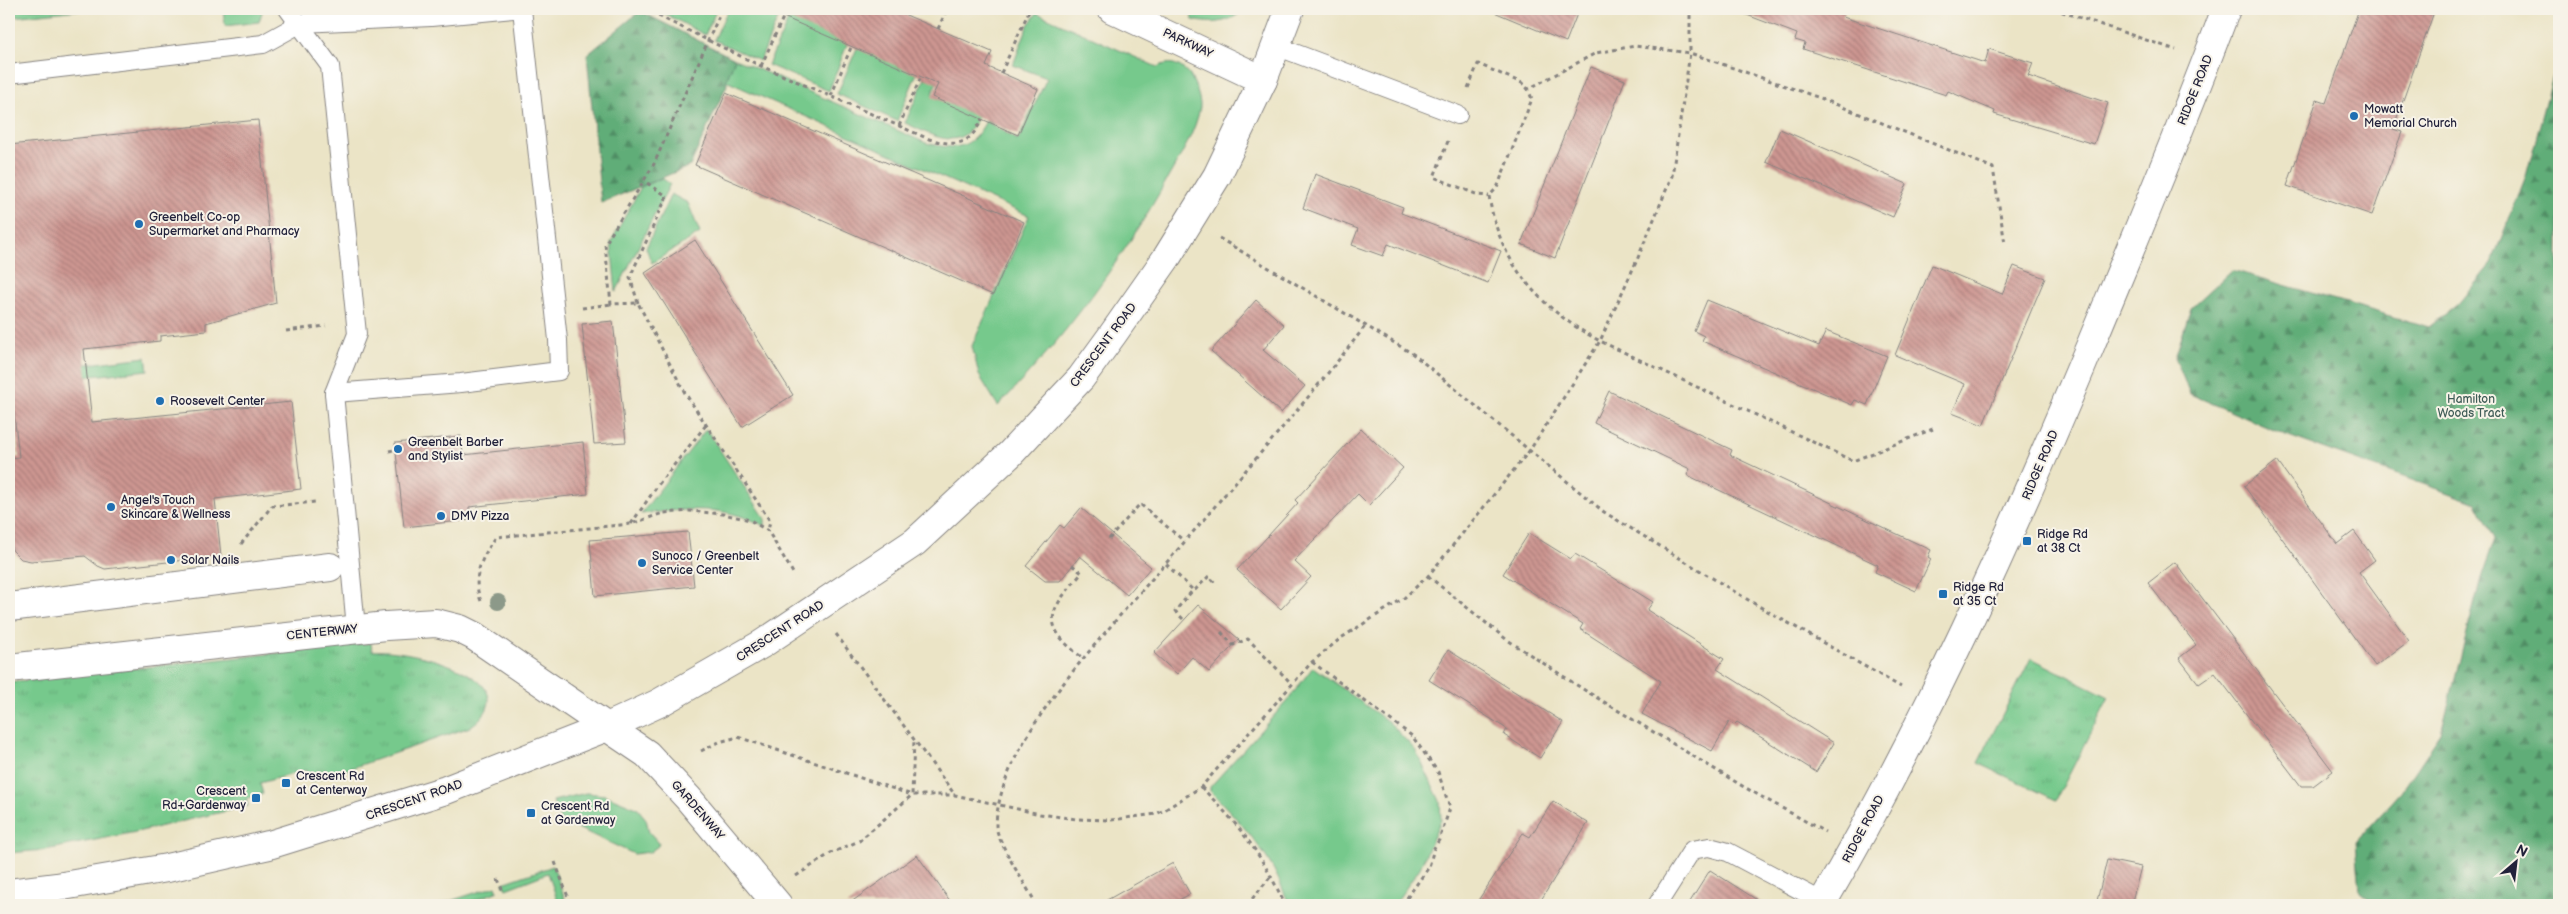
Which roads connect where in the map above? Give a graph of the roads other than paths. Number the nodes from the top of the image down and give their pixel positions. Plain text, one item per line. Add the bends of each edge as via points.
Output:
1 (288, 9) edge
2 (513, 9) edge
3 (522, 9) edge
4 (1112, 9) edge
5 (1290, 9) edge
6 (2226, 9) edge
7 (301, 23) junction
8 (1276, 46) junction
9 (9, 74) edge
10 (1263, 80) junction
11 (1458, 115) dead end
12 (334, 393) junction
13 (330, 567) dead end
14 (9, 607) edge
15 (356, 628) junction
16 (9, 668) edge
17 (607, 727) junction
18 (9, 893) edge
19 (1822, 904) edge
20 (778, 905) edge
21 (1657, 905) edge

1 - 7 lane
2 - 7 lane via 431,17
3 - 12 lane via 559,371 462,383
4 - 10 street, PARKWAY
5 - 8 street, CRESCENT ROAD
6 - 19 street, RIDGE ROAD via 2036,475 1930,703
7 - 9 lane via 264,44
7 - 12 lane via 330,66 357,334
8 - 10 street, CRESCENT ROAD
8 - 11 lane
10 - 17 street, CRESCENT ROAD via 1217,176 1167,257 1081,378 1010,454 915,542 739,658 659,703
12 - 15 lane
13 - 14 street
15 - 16 street, CENTERWAY
15 - 17 street, CENTERWAY via 436,623 460,629
17 - 18 street, CRESCENT ROAD via 446,790 269,845 167,868 57,888
17 - 20 street, GARDENWAY via 647,754
19 - 21 lane via 1728,852 1709,847 1692,850

